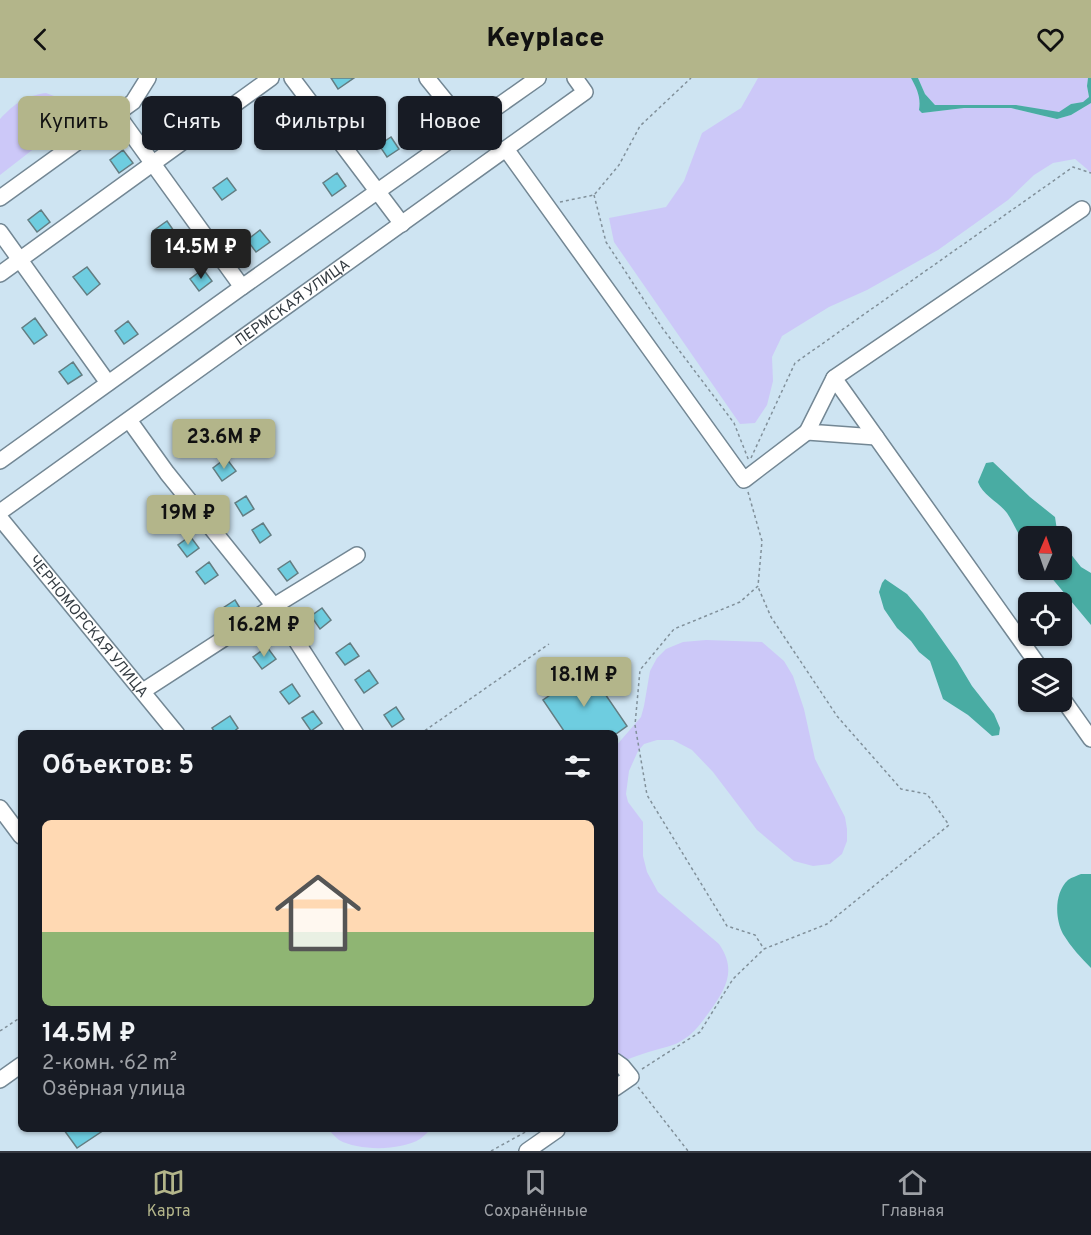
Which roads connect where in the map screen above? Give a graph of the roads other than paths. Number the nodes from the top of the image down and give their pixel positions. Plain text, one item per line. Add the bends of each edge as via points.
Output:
1 (148, 78) edge
2 (271, 78) edge
3 (292, 78) edge
4 (427, 78) edge
5 (538, 78) edge
6 (575, 78) edge
7 (442, 96) edge
8 (130, 104) edge
9 (130, 133) edge
10 (506, 149) junction
11 (67, 150) edge
12 (152, 164) junction
13 (377, 191) junction
14 (0, 198) edge
15 (1082, 209) dead end
16 (402, 224) junction
17 (0, 232) edge
18 (20, 259) junction
19 (0, 274) edge
20 (242, 288) junction
21 (834, 378) junction
22 (108, 383) junction
23 (129, 420) junction
24 (807, 432) junction
25 (876, 437) junction
26 (0, 461) edge
27 (0, 512) edge
28 (0, 518) edge
29 (357, 555) dead end
30 (274, 606) junction
31 (1033, 658) edge
32 (143, 691) junction
33 (1072, 712) edge
34 (174, 730) edge
35 (353, 730) edge
36 (1091, 739) edge
37 (0, 808) edge
38 (18, 832) edge
39 (618, 1063) edge
40 (18, 1067) edge
41 (0, 1080) edge
42 (618, 1086) edge
43 (554, 1132) edge
44 (527, 1151) edge

1 - 8 street
2 - 12 street
3 - 13 street
4 - 7 street
5 - 13 street
6 - 10 street, ПЕРМСКАЯ УЛИЦА via 585,92
9 - 12 street
10 - 16 street, ПЕРМСКАЯ УЛИЦА
10 - 24 street via 744,480
11 - 14 street
12 - 18 street
12 - 20 street
13 - 16 street
13 - 20 street
15 - 21 street
16 - 23 street, ПЕРМСКАЯ УЛИЦА
17 - 18 street
18 - 19 street
18 - 22 street
20 - 22 street
21 - 24 street
21 - 25 street
22 - 26 street
23 - 27 street, ПЕРМСКАЯ УЛИЦА
23 - 30 street
24 - 25 street
25 - 31 street
28 - 32 street, ЧЕРНОМОРСКАЯ УЛИЦА
29 - 30 street
30 - 32 street
30 - 35 street
32 - 34 street, ЧЕРНОМОРСКАЯ УЛИЦА
33 - 36 street
37 - 38 street
39 - 42 street via 631,1077
40 - 41 street
43 - 44 street

